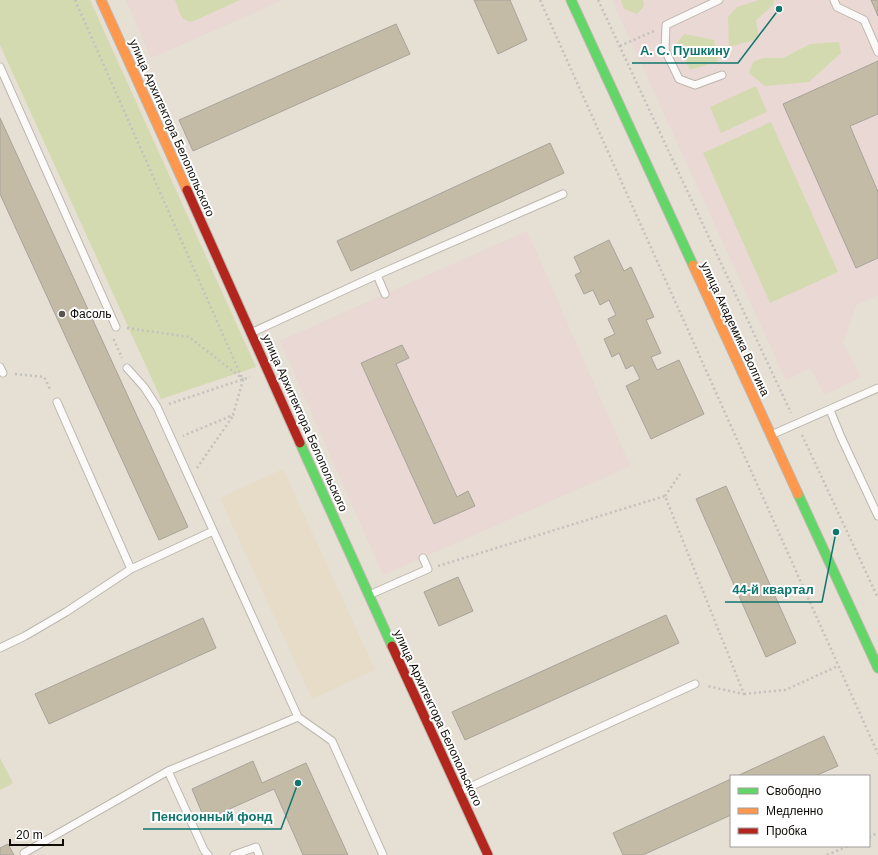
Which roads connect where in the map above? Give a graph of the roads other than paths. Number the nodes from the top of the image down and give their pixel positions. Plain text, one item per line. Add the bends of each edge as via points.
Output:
1 (101, 0) edge
2 (571, 0) edge
3 (719, 0) edge
4 (834, 0) edge
5 (878, 52) edge
6 (0, 67) edge
7 (722, 75) dead end
8 (563, 194) dead end
9 (376, 275) junction
10 (385, 294) dead end
11 (116, 327) road end
12 (251, 333) junction
13 (126, 368) road end
14 (878, 388) edge
15 (57, 402) road end
16 (830, 410) junction
17 (771, 435) junction
18 (878, 516) edge
19 (213, 531) junction
20 (423, 558) dead end
21 (131, 569) junction
22 (369, 596) junction
23 (0, 648) edge
24 (878, 668) edge
25 (695, 684) road end
26 (298, 717) junction
27 (168, 771) junction
28 (459, 792) junction
29 (24, 853) dead end
30 (208, 855) edge
31 (234, 855) edge
32 (259, 855) edge
33 (383, 855) edge
34 (488, 855) edge

1 - 12 street, улица Архитектора Белопольского
2 - 17 street, улица Академика Волгина
3 - 7 lane via 666,25 665,50 679,79 695,85
4 - 5 lane via 837,7 864,20
6 - 11 lane
8 - 9 lane
9 - 10 lane
9 - 12 lane
12 - 22 street, улица Архитектора Белопольского
13 - 19 lane via 144,387 157,408
14 - 16 lane
15 - 21 lane
16 - 17 lane
16 - 18 lane
17 - 24 street, улица Академика Волгина
19 - 21 lane
19 - 26 lane
20 - 22 lane via 428,569
21 - 23 lane via 66,612
22 - 28 street, улица Архитектора Белопольского
25 - 28 lane
26 - 27 lane
26 - 33 lane via 332,741
27 - 29 lane
27 - 30 lane
28 - 34 street, улица Архитектора Белопольского
31 - 32 lane via 256,847

